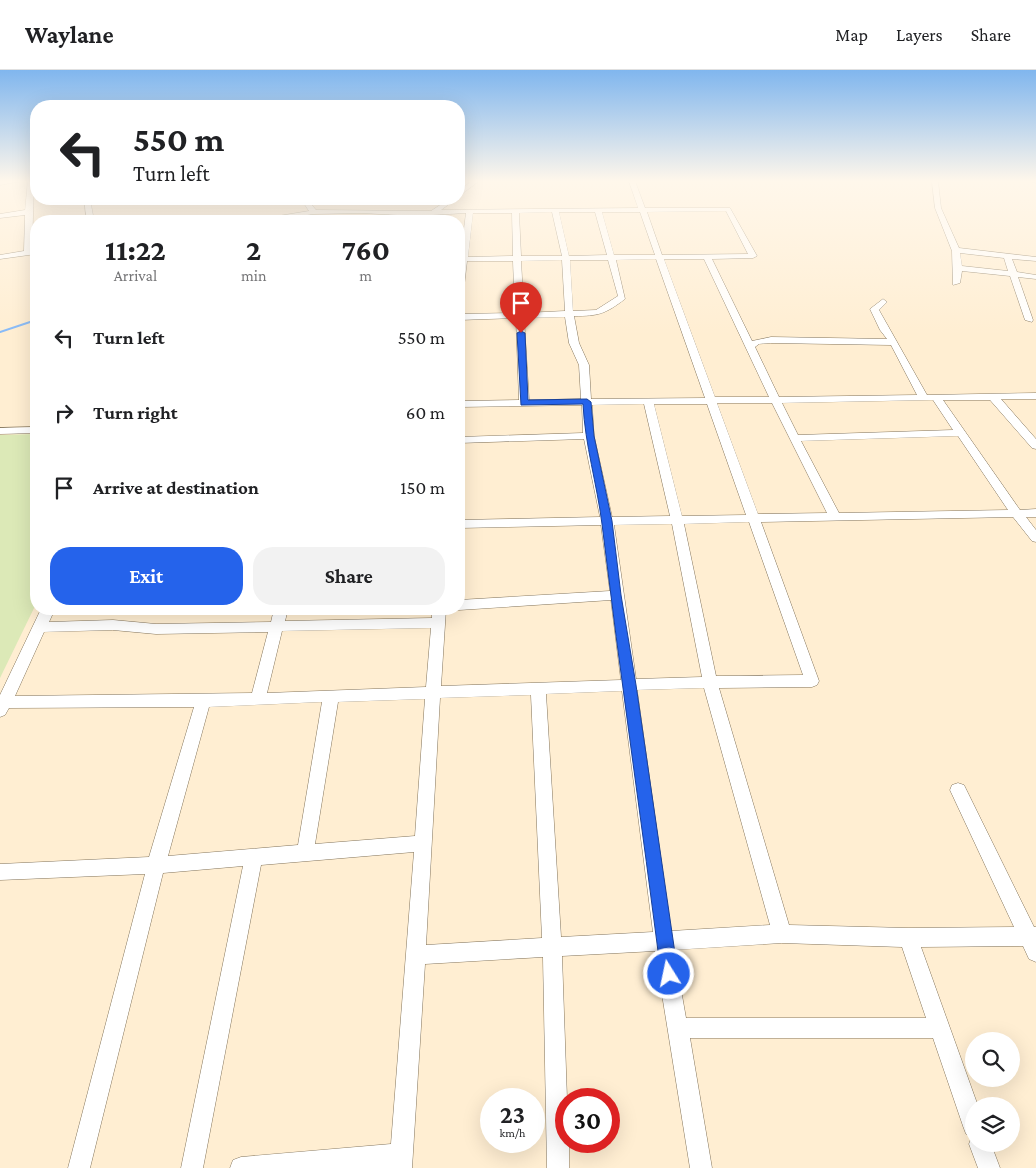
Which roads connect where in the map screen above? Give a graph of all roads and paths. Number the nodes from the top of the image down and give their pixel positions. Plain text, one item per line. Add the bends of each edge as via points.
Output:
1 (467, 232) edge
2 (515, 232) edge
3 (560, 232) edge
4 (604, 232) edge
5 (650, 232) edge
6 (741, 232) edge
7 (949, 232) edge
8 (957, 250) junction
9 (465, 251) edge
10 (30, 252) edge
11 (707, 256) junction
12 (1007, 256) junction
13 (0, 257) edge
14 (610, 257) junction
15 (659, 257) junction
16 (566, 258) junction
17 (465, 259) edge
18 (516, 259) junction
19 (1036, 259) edge
20 (959, 268) junction
21 (1015, 275) junction
22 (1036, 277) edge
23 (956, 283) dead end
24 (883, 302) dead end
25 (569, 314) junction
26 (520, 315) junction
27 (465, 317) edge
28 (1029, 320) dead end
29 (894, 342) junction
30 (751, 346) junction
31 (993, 396) junction
32 (1036, 396) edge
33 (936, 397) junction
34 (923, 398) junction
35 (711, 400) junction
36 (775, 400) junction
37 (648, 401) junction
38 (587, 402) junction
39 (524, 403) junction
40 (465, 404) edge
41 (30, 430) edge
42 (0, 431) edge
43 (960, 433) junction
44 (589, 436) junction
45 (794, 438) junction
46 (465, 440) edge
47 (1036, 446) edge
48 (1016, 513) junction
49 (1036, 513) edge
50 (835, 517) junction
51 (753, 518) junction
52 (677, 520) junction
53 (607, 521) junction
54 (465, 524) edge
55 (1036, 538) edge
56 (615, 595) junction
57 (465, 605) edge
58 (45, 615) edge
59 (280, 615) edge
60 (439, 616) edge
61 (39, 627) junction
62 (277, 627) junction
63 (710, 682) junction
64 (630, 685) junction
65 (538, 688) junction
66 (433, 692) junction
67 (331, 696) junction
68 (258, 698) junction
69 (203, 701) junction
70 (2, 707) edge
71 (958, 790) dead end
72 (423, 843) junction
73 (305, 853) junction
74 (254, 856) junction
75 (156, 865) junction
76 (0, 872) edge
77 (782, 934) junction
78 (908, 938) junction
79 (664, 939) junction
80 (1033, 941) edge
81 (552, 947) junction
82 (415, 955) junction
83 (678, 1028) junction
84 (938, 1028) junction
85 (965, 1102) edge
86 (983, 1152) edge
87 (401, 1161) edge
88 (79, 1168) edge
89 (192, 1168) edge
90 (242, 1168) edge
91 (558, 1168) edge
92 (701, 1168) edge
93 (989, 1168) edge

1 - 9 street
2 - 18 street
3 - 16 street
4 - 14 street
5 - 15 street
6 - 11 street via 754,256
7 - 8 street
8 - 12 street
8 - 20 street
10 - 13 street
11 - 15 street
11 - 30 street
12 - 19 street
12 - 21 street
14 - 15 street
14 - 16 street
14 - 25 street via 622,297 605,310
15 - 35 street
16 - 18 street
16 - 25 street
17 - 18 street
18 - 26 street
20 - 21 street
20 - 23 street
21 - 22 street
21 - 28 street via 1025,296
24 - 29 street via 874,308 884,330
25 - 26 street
25 - 38 street via 574,342 584,365
26 - 27 street
26 - 39 street
29 - 30 street via 771,340
29 - 34 street
30 - 36 street
31 - 32 street
31 - 33 street
31 - 47 street
33 - 34 street
33 - 43 street
34 - 36 street
35 - 36 street
35 - 37 street
35 - 51 street
36 - 45 street
37 - 38 street
37 - 52 street
38 - 39 street
38 - 44 street
39 - 40 street
41 - 42 street
43 - 45 street
43 - 48 street
44 - 46 street
44 - 53 street
45 - 50 street
48 - 49 street
48 - 50 street
48 - 55 street
50 - 51 street
51 - 52 street
51 - 63 street via 812,681
52 - 53 street
52 - 63 street
53 - 54 street
53 - 56 street
56 - 57 street
56 - 64 street
58 - 61 street
59 - 62 street
60 - 62 street
60 - 66 street
61 - 62 street
61 - 70 street
62 - 68 street
63 - 64 street
63 - 77 street
64 - 65 street
64 - 79 street
65 - 66 street
65 - 81 street
66 - 67 street
66 - 72 street
67 - 68 street
67 - 73 street
68 - 69 street
69 - 70 street
69 - 75 street
71 - 80 street
72 - 73 street
72 - 82 street
73 - 74 street
74 - 75 street
74 - 89 street
75 - 76 street
75 - 88 street
77 - 78 street
77 - 79 street
78 - 80 street
78 - 84 street
79 - 81 street
79 - 83 street
81 - 82 street
81 - 91 street
82 - 87 street
83 - 84 street
83 - 92 street
84 - 85 street
86 - 93 street
87 - 90 street

